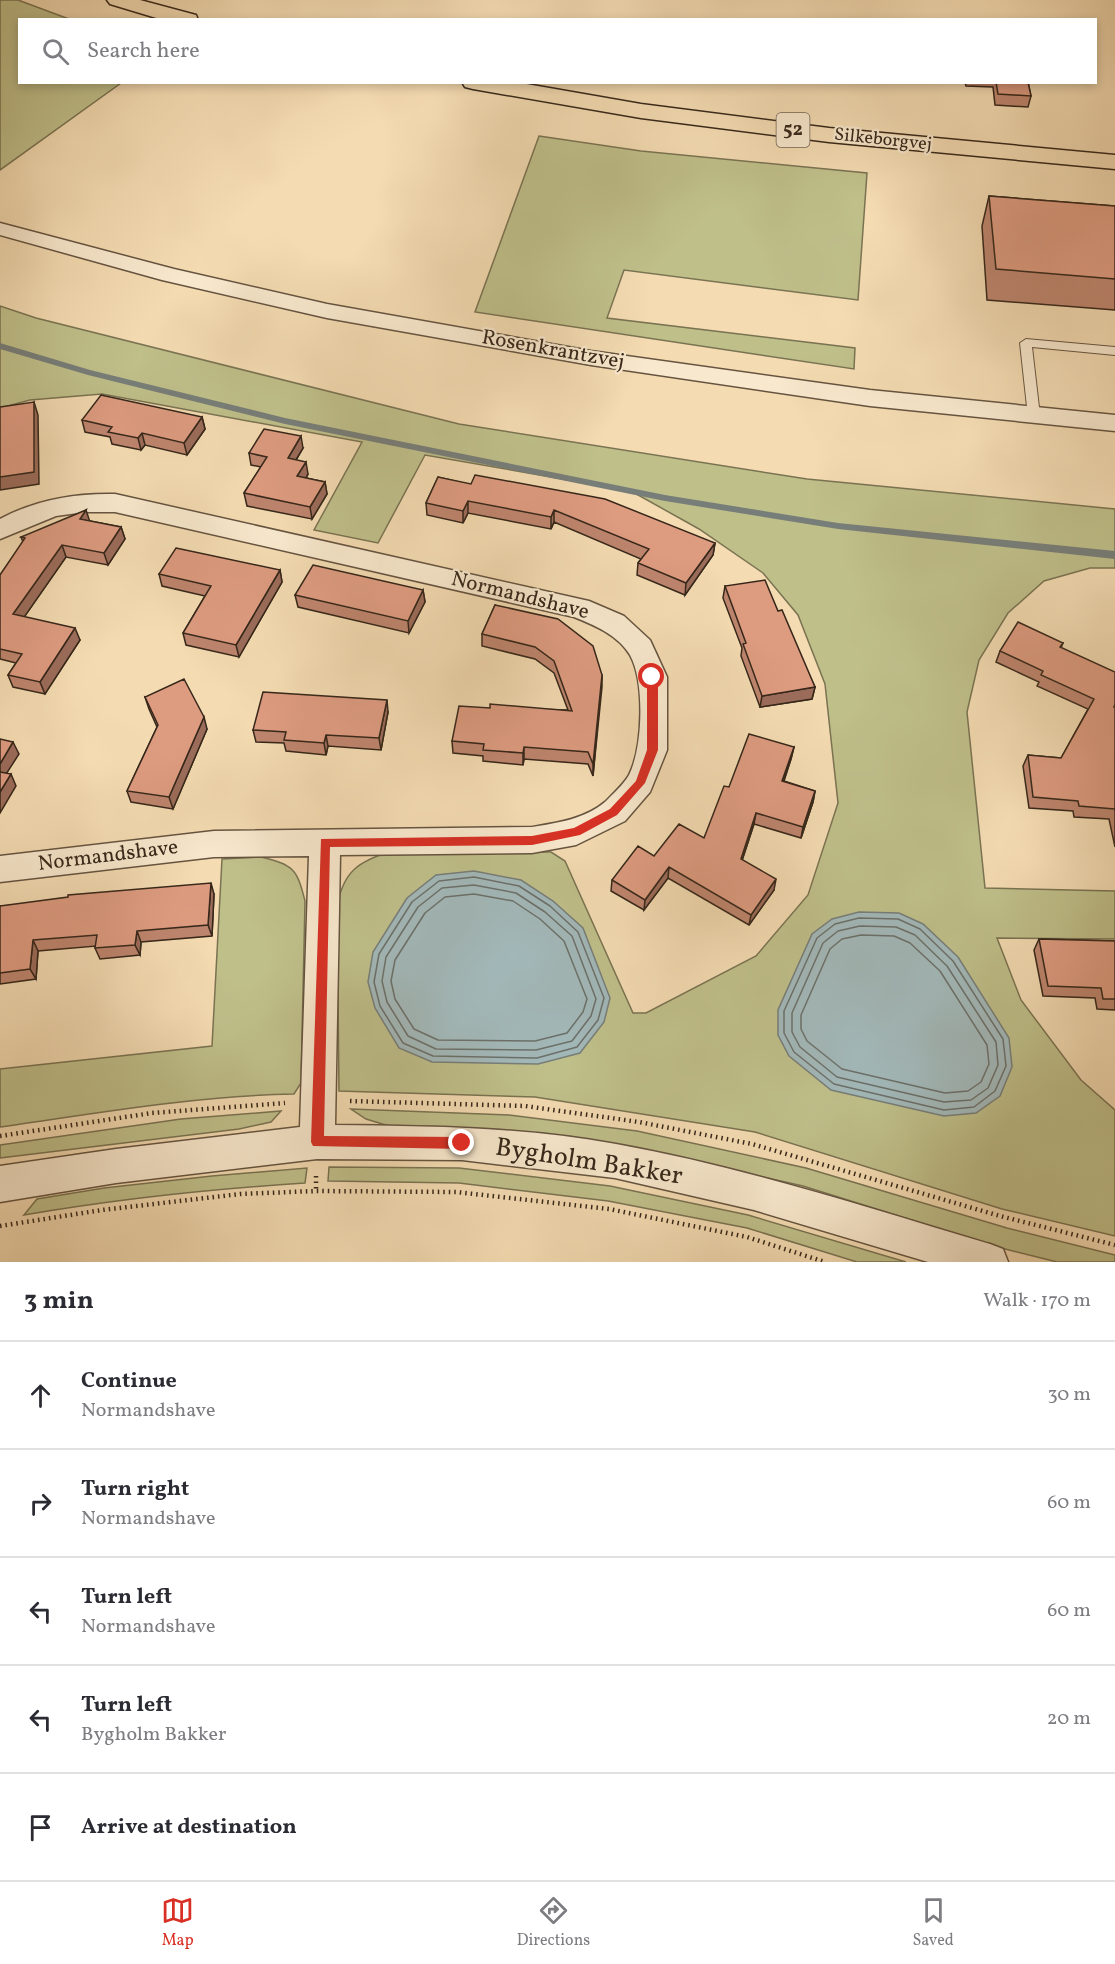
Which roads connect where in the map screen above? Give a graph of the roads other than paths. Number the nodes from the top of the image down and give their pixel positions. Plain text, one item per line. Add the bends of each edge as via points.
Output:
1 (117, 0) edge
2 (181, 18) edge
3 (486, 84) edge
4 (1115, 162) edge
5 (0, 229) edge
6 (1115, 351) edge
7 (1034, 416) junction
8 (1115, 423) edge
9 (0, 530) edge
10 (325, 842) junction
11 (0, 869) edge
12 (317, 1142) junction
13 (0, 1184) edge
14 (990, 1262) edge

1 - 2 main road
3 - 4 main road, Silkeborgvej / 52 via 641,111 805,132
5 - 7 street, Rosenkrantzvej via 170,275 350,315 591,358 870,398
6 - 7 lane via 1026,343
7 - 8 street, Rosenkrantzvej
9 - 10 street, Normandshave via 52,507 115,503 580,608 614,623 640,647 652,677 652,750 640,783 614,812 576,832 532,840
10 - 11 street, Normandshave via 214,844
10 - 12 street
12 - 13 street, Bygholm Bakker
12 - 14 street, Bygholm Bakker via 462,1143 615,1161 754,1192

